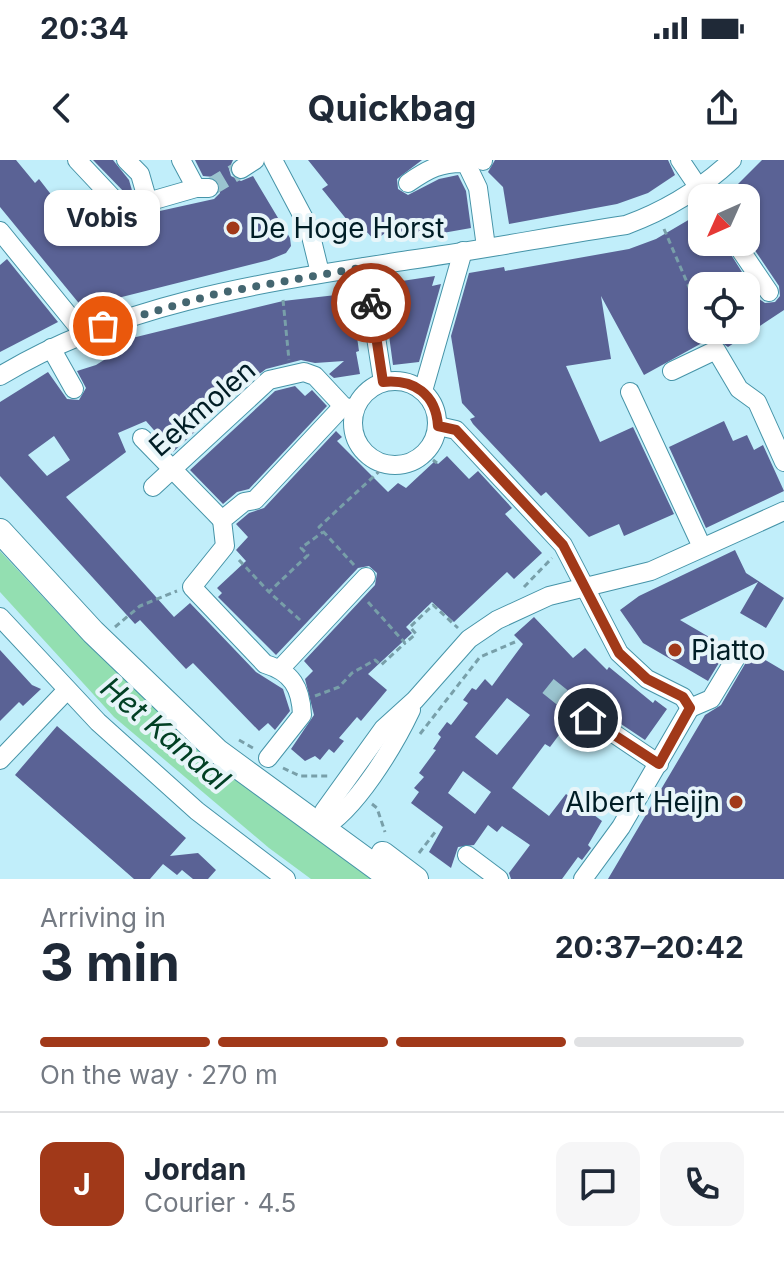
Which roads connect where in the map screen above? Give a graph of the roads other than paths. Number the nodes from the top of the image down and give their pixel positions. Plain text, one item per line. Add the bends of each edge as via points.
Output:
1 (77, 160) edge
2 (126, 160) edge
3 (181, 160) edge
4 (273, 160) edge
5 (680, 160) edge
6 (732, 160) edge
7 (408, 183) dead end
8 (696, 184) edge
9 (710, 184) edge
10 (688, 199) edge
11 (148, 202) junction
12 (497, 226) dead end
13 (0, 231) edge
14 (493, 246) junction
15 (463, 251) junction
16 (745, 256) edge
17 (365, 267) junction
18 (320, 273) junction
19 (769, 292) dead end
20 (83, 333) junction
21 (51, 348) junction
22 (672, 371) dead end
23 (0, 376) edge
24 (383, 382) junction
25 (74, 389) dead end
26 (423, 391) junction
27 (630, 392) dead end
28 (349, 408) junction
29 (438, 426) junction
30 (142, 438) dead end
31 (784, 462) edge
32 (173, 470) junction
33 (153, 487) dead end
34 (784, 511) edge
35 (222, 520) junction
36 (0, 531) edge
37 (702, 547) junction
38 (360, 582) road end
39 (584, 586) junction
40 (0, 617) edge
41 (740, 651) dead end
42 (280, 669) junction
43 (67, 690) junction
44 (573, 706) tunnel mouth
45 (690, 708) junction
46 (268, 758) road end
47 (0, 760) edge
48 (659, 764) junction
49 (327, 820) junction
50 (467, 855) dead end
51 (286, 879) edge
52 (392, 879) edge
53 (416, 879) edge
54 (499, 879) edge
55 (583, 879) edge

1 - 11 street via 123,209
2 - 11 street via 140,174
3 - 11 street via 202,188
4 - 18 street via 309,228
5 - 8 street
6 - 9 street
7 - 14 street via 430,167 466,163
10 - 14 street via 626,225
12 - 14 street
13 - 20 street
14 - 15 street
15 - 17 street
15 - 26 street
16 - 19 street
17 - 18 street
17 - 24 street
18 - 20 street via 183,302
20 - 21 street
21 - 23 street
21 - 25 street
22 - 31 street via 716,350 739,389 757,402
24 - 26 street via 411,384
24 - 28 street
26 - 29 street
27 - 37 street
28 - 29 street via 355,438 373,459 386,465 431,458
28 - 32 street, Eekmolen via 304,372 269,380
28 - 35 street via 255,500
29 - 39 street via 456,430 499,474 563,545
30 - 32 street
32 - 33 street, Eekmolen
32 - 35 street
34 - 37 street
35 - 42 street via 225,546 192,587 265,664
36 - 49 main road via 93,632 217,751
37 - 39 street via 651,571
38 - 42 street
39 - 45 street via 619,653 647,679 683,697
39 - 49 street via 516,610 469,639 415,700 397,738
40 - 43 street
41 - 45 street via 711,699
42 - 46 street via 302,697 302,715
43 - 47 street
43 - 51 street via 197,811
44 - 48 street
45 - 48 street
48 - 55 street
49 - 52 main road
49 - 53 main road
50 - 54 street

